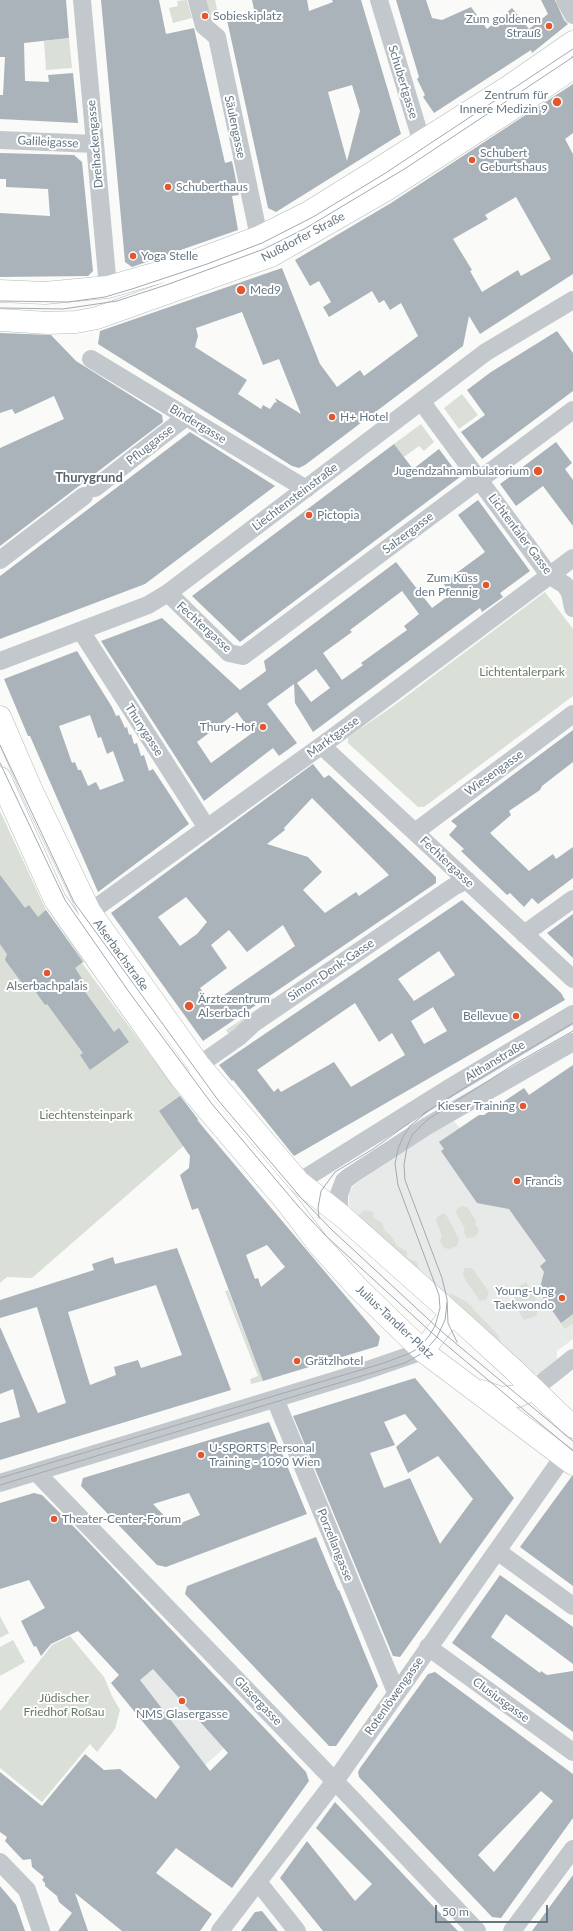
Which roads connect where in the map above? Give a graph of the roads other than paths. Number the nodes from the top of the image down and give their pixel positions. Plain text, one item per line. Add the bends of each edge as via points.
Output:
1 (82, 0) edge
2 (197, 0) edge
3 (379, 0) edge
4 (565, 0) edge
5 (573, 15) edge
6 (573, 42) edge
7 (573, 68) edge
8 (0, 140) edge
9 (422, 142) junction
10 (95, 144) junction
11 (428, 164) junction
12 (259, 237) junction
13 (268, 258) junction
14 (108, 287) junction
15 (0, 291) edge
16 (573, 300) edge
17 (0, 320) edge
18 (91, 358) dead end
19 (421, 401) junction
20 (573, 410) edge
21 (186, 417) junction
22 (480, 480) junction
23 (306, 489) junction
24 (573, 558) edge
25 (0, 560) edge
26 (549, 576) junction
27 (168, 593) junction
28 (573, 608) edge
29 (81, 631) junction
30 (243, 656) joint
31 (0, 661) edge
32 (573, 714) edge
33 (0, 717) edge
34 (322, 746) junction
35 (0, 778) edge
36 (207, 828) junction
37 (415, 832) junction
38 (467, 880) junction
39 (573, 899) edge
40 (90, 912) junction
41 (524, 934) junction
42 (573, 979) edge
43 (573, 1014) edge
44 (573, 1042) edge
45 (199, 1065) junction
46 (267, 1180) joint
47 (299, 1182) junction
48 (288, 1204) junction
49 (342, 1216) junction
50 (451, 1314) junction
51 (423, 1351) junction
52 (573, 1358) edge
53 (473, 1388) junction
54 (534, 1389) junction
55 (275, 1398) junction
56 (573, 1427) edge
57 (568, 1460) edge
58 (36, 1472) junction
59 (0, 1483) edge
60 (497, 1551) junction
61 (573, 1606) edge
62 (428, 1648) junction
63 (396, 1692) junction
64 (573, 1752) edge
65 (335, 1780) junction
66 (573, 1849) edge
67 (0, 1862) edge
68 (258, 1882) junction
69 (41, 1931) edge
70 (220, 1931) edge
71 (297, 1931) edge
72 (477, 1931) edge
73 (512, 1931) edge

1 - 10 street, Dreihackengasse
2 - 12 street, Säulengasse via 204,26 217,37
3 - 9 street, Schubertgasse
4 - 5 street
6 - 9 main road, Nußdorfer Straße
7 - 11 main road, Nußdorfer Straße
8 - 10 street, Galileigasse
9 - 11 street, Schubertgasse
9 - 12 main road, Nußdorfer Straße via 309,212
10 - 14 street, Dreihackengasse
11 - 13 main road, Nußdorfer Straße
12 - 13 street, Säulengasse
12 - 14 main road, Nußdorfer Straße via 178,267
13 - 17 main road, Nußdorfer Straße via 97,318 48,323
14 - 15 main road, Nußdorfer Straße via 45,293
16 - 19 street, Liechtensteinstraße via 486,352
18 - 21 street, Bindergasse
19 - 22 street, Lichtentaler Gasse
19 - 23 street, Liechtensteinstraße
20 - 22 street, Salzergasse
21 - 23 street, Bindergasse
21 - 25 street, Pfluggasse
22 - 26 street, Lichtentaler Gasse
22 - 30 street, Salzergasse
23 - 27 street, Liechtensteinstraße
24 - 26 street, Marktgasse
26 - 28 street, Lichtentaler Gasse via 570,592
26 - 34 street, Marktgasse
27 - 29 street, Liechtensteinstraße via 148,605
27 - 30 street, Fechtergasse via 229,653
29 - 31 street, Liechtensteinstraße
29 - 36 street, Thurygasse
32 - 37 street, Wiesengasse
33 - 40 main road, Alserbachstraße
34 - 36 street, Marktgasse
34 - 37 street, Fechtergasse
35 - 46 main road, Alserbachstraße via 55,900 180,1077
36 - 40 street, Marktgasse
37 - 38 street, Fechtergasse
38 - 41 street, Fechtergasse
38 - 45 street, Simon-Denk-Gasse via 254,1023 239,1037
39 - 41 street
40 - 45 main road, Alserbachstraße
41 - 42 street, Fechtergasse
43 - 47 street, Althanstraße
44 - 49 street, Althanstraße via 427,1126 344,1181 338,1200
45 - 47 main road, Alserbachstraße
46 - 48 main road, Julius-Tandler-Platz
47 - 48 main road via 288,1194
47 - 49 main road
48 - 51 main road, Julius-Tandler-Platz via 357,1287
49 - 50 main road
50 - 51 main road
50 - 54 main road
51 - 53 main road, Julius-Tandler-Platz
51 - 55 street
52 - 54 street
53 - 54 main road via 502,1398 518,1396
53 - 57 main road, Julius-Tandler-Platz
54 - 56 main road
55 - 58 street
55 - 63 street, Porzellangasse
57 - 60 street, Rotenlöwengasse
58 - 59 street
58 - 65 street, Glasergasse
60 - 61 street
60 - 62 street, Rotenlöwengasse
62 - 63 street, Rotenlöwengasse
62 - 64 street, Clusiusgasse
63 - 65 street, Rotenlöwengasse
65 - 68 street, Rotenlöwengasse
65 - 72 street, Glasergasse
66 - 73 street
67 - 69 street via 27,1890
68 - 70 street, Rotenlöwengasse
68 - 71 street

